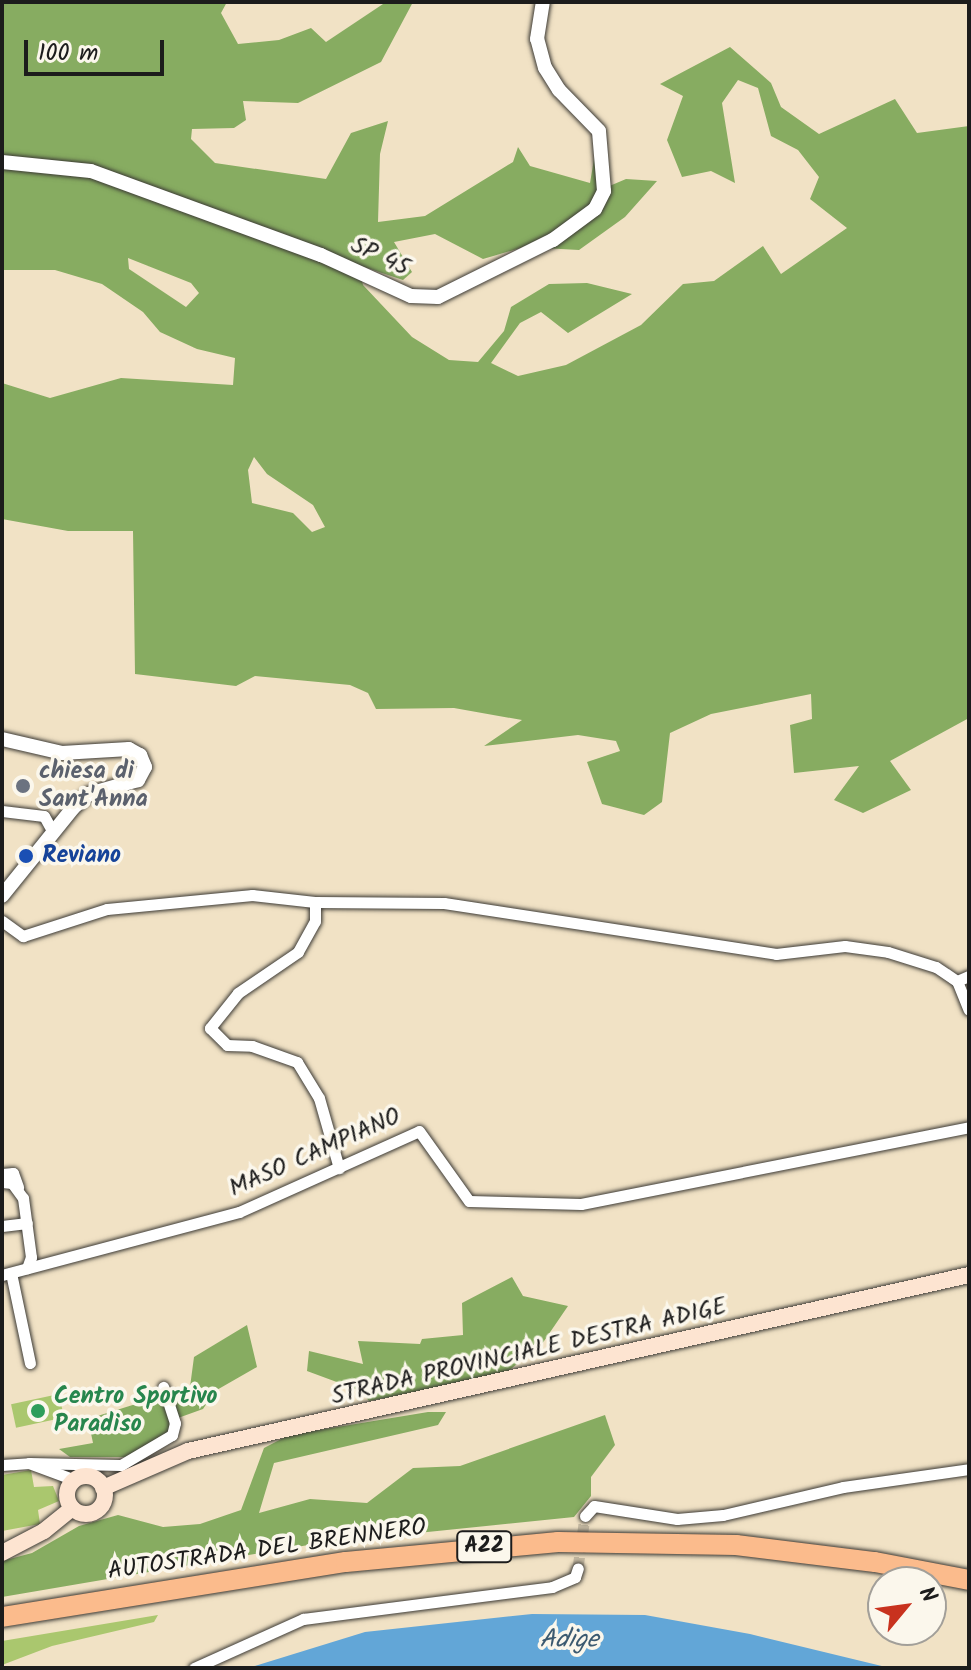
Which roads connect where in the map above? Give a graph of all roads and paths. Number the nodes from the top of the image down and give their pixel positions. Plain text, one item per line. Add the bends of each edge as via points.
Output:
1 (543, 2) edge
2 (2, 162) edge
3 (2, 739) edge
4 (2, 811) edge
5 (53, 832) junction
6 (2, 896) edge
7 (315, 902) junction
8 (2, 921) edge
9 (963, 978) edge
10 (969, 1010) edge
11 (969, 1127) edge
12 (339, 1168) junction
13 (2, 1174) edge
14 (2, 1182) edge
15 (18, 1188) junction
16 (27, 1223) junction
17 (2, 1226) edge
18 (27, 1268) junction
19 (7, 1274) edge
20 (969, 1275) edge
21 (30, 1363) dead end
22 (163, 1387) dead end
23 (29, 1463) junction
24 (2, 1465) edge
25 (969, 1469) edge
26 (75, 1480) junction
27 (103, 1488) junction
28 (72, 1508) junction
29 (585, 1516) dead end
30 (2, 1553) edge
31 (578, 1568) dead end
32 (867, 1575) edge
33 (969, 1580) edge
34 (947, 1587) edge
35 (969, 1592) edge
36 (2, 1617) edge
37 (2, 1630) edge
38 (194, 1668) edge

1 - 2 street, SP 45 via 537,39 545,68 599,131 604,191 595,209 553,240 438,297 411,296 307,249 91,171
3 - 5 street via 62,753 129,749 143,761 145,772 138,780 89,794
4 - 5 street via 44,816
5 - 6 street
7 - 8 street via 252,895 107,909 23,936
7 - 9 street via 444,903 776,954 845,946 924,963
7 - 12 street via 315,921 298,952 238,993 210,1028 227,1045 252,1046 297,1062 319,1098
9 - 10 street
11 - 12 street, MASO CAMPIANO via 581,1204 469,1201 419,1131
12 - 18 street, MASO CAMPIANO via 239,1212
13 - 15 street via 13,1173
14 - 15 street
15 - 16 street
16 - 17 street
16 - 18 street
18 - 19 street, MASO CAMPIANO
19 - 21 street
20 - 27 main road, STRADA PROVINCIALE DESTRA ADIGE via 188,1451
22 - 23 street via 175,1423 172,1435 121,1465
23 - 24 street
23 - 26 street
25 - 29 street via 843,1487 723,1515 677,1519 594,1506
26 - 27 main road via 91,1477
26 - 28 main road via 67,1498
27 - 28 main road via 99,1509 85,1514
28 - 30 main road via 44,1531
31 - 38 street via 575,1577 552,1587 303,1619
32 - 37 highway, AUTOSTRADA DEL BRENNERO / A22 via 772,1561 573,1553 337,1575
33 - 36 highway, AUTOSTRADA DEL BRENNERO / A22 via 749,1547 558,1542 346,1562
34 - 35 highway

